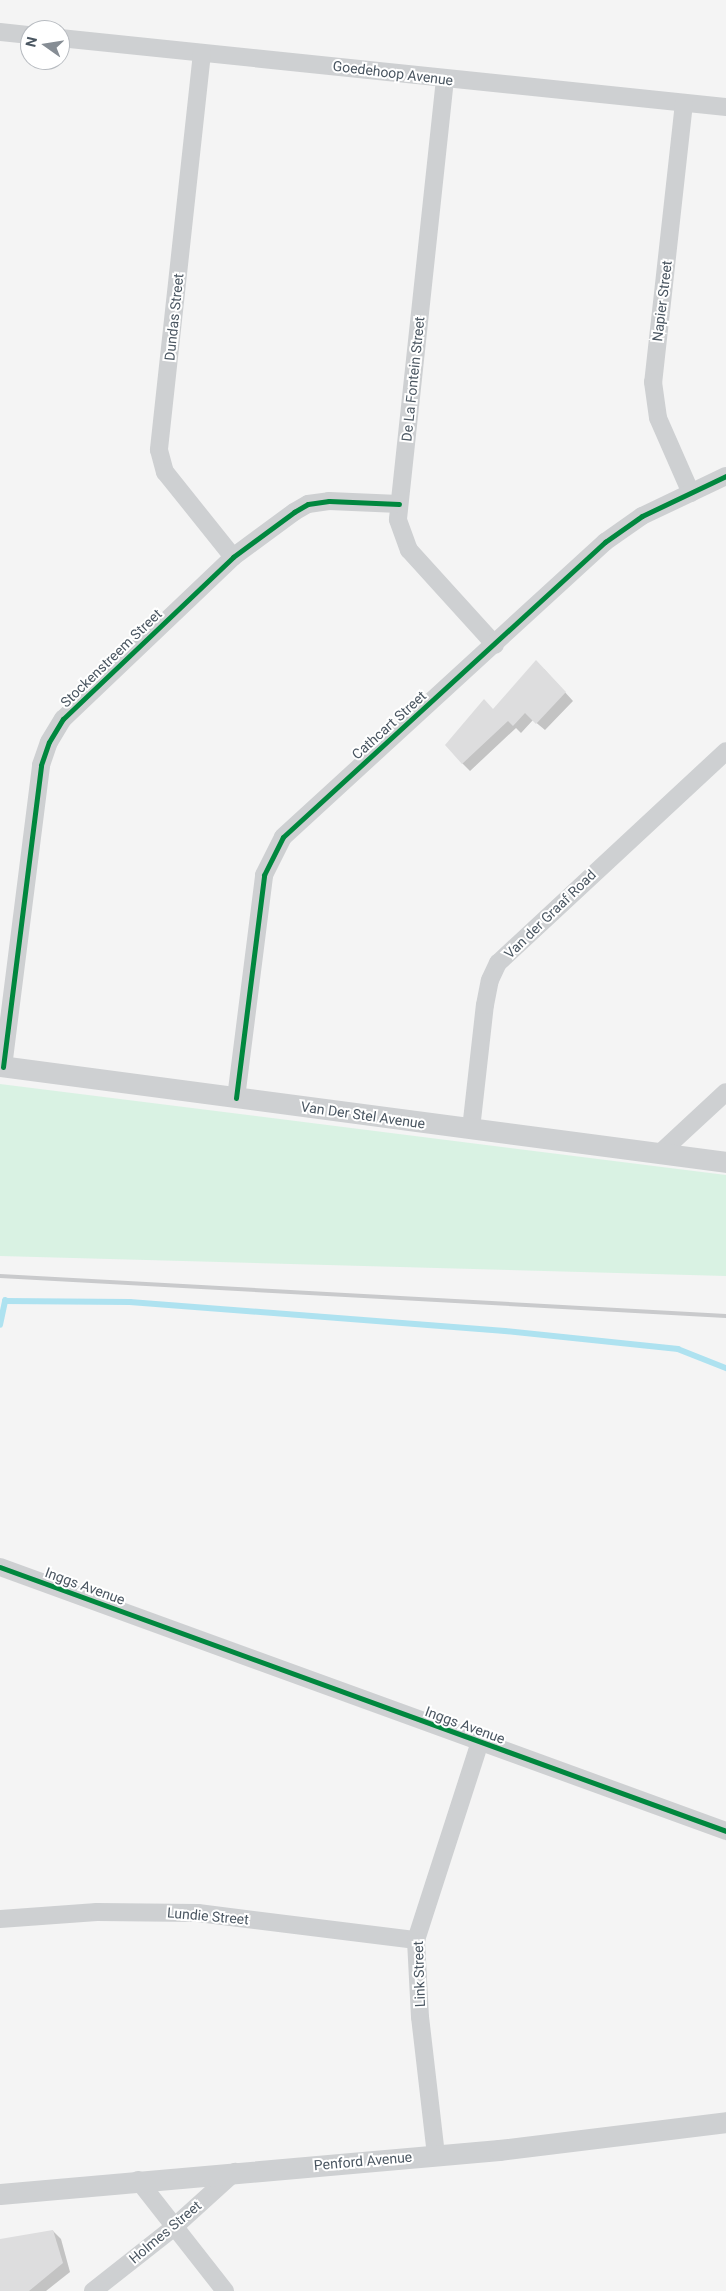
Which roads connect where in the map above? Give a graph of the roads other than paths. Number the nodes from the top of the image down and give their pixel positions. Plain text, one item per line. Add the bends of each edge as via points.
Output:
1 (0, 32) edge
2 (20, 34) edge
3 (70, 39) edge
4 (202, 53) junction
5 (445, 79) junction
6 (684, 103) junction
7 (726, 107) edge
8 (726, 476) edge
9 (691, 493) junction
10 (399, 504) junction
11 (233, 557) junction
12 (495, 645) junction
13 (726, 751) edge
14 (2, 1066) edge
15 (726, 1092) edge
16 (236, 1098) junction
17 (471, 1129) junction
18 (659, 1154) junction
19 (726, 1162) edge
20 (0, 1567) edge
21 (480, 1742) junction
22 (726, 1831) edge
23 (0, 1919) edge
24 (416, 1940) junction
25 (726, 2122) edge
26 (436, 2155) junction
27 (235, 2172) junction
28 (138, 2180) junction
29 (0, 2194) edge
30 (173, 2228) junction
31 (93, 2291) edge
32 (225, 2291) edge

1 - 2 street
3 - 4 street, Goedehoop Avenue
4 - 5 street, Goedehoop Avenue
4 - 11 street, Dundas Street via 159,450 165,472
5 - 6 street, Goedehoop Avenue
5 - 10 street, De La Fontein Street
6 - 7 street, Goedehoop Avenue
6 - 9 street, Napier Street via 653,382 658,418
8 - 9 street, Cathcart Street
9 - 12 street, Cathcart Street via 620,530
10 - 11 street, Stockenstreem Street via 329,500 308,504
10 - 12 street, De La Fontein Street via 398,520 409,550
11 - 14 street, Stockenstreem Street via 63,719 49,742 41,765
12 - 16 street, Cathcart Street via 295,823 271,856 264,875
13 - 17 street, Van der Graaf Road via 498,963 490,980 485,1005
14 - 16 street, Van Der Stel Avenue
15 - 18 street
16 - 17 street, Van Der Stel Avenue
17 - 18 street, Van Der Stel Avenue
18 - 19 street, Van Der Stel Avenue
20 - 21 street, Inggs Avenue
21 - 22 street, Inggs Avenue
21 - 24 street, Link Street
23 - 24 street, Lundie Street via 105,1912 198,1913
24 - 26 street, Link Street via 420,2017
25 - 26 street, Penford Avenue
26 - 27 street, Penford Avenue
27 - 28 street, Penford Avenue
27 - 30 street, Holmes Street
28 - 29 street, Penford Avenue
28 - 30 street
30 - 31 street, Holmes Street
30 - 32 street

